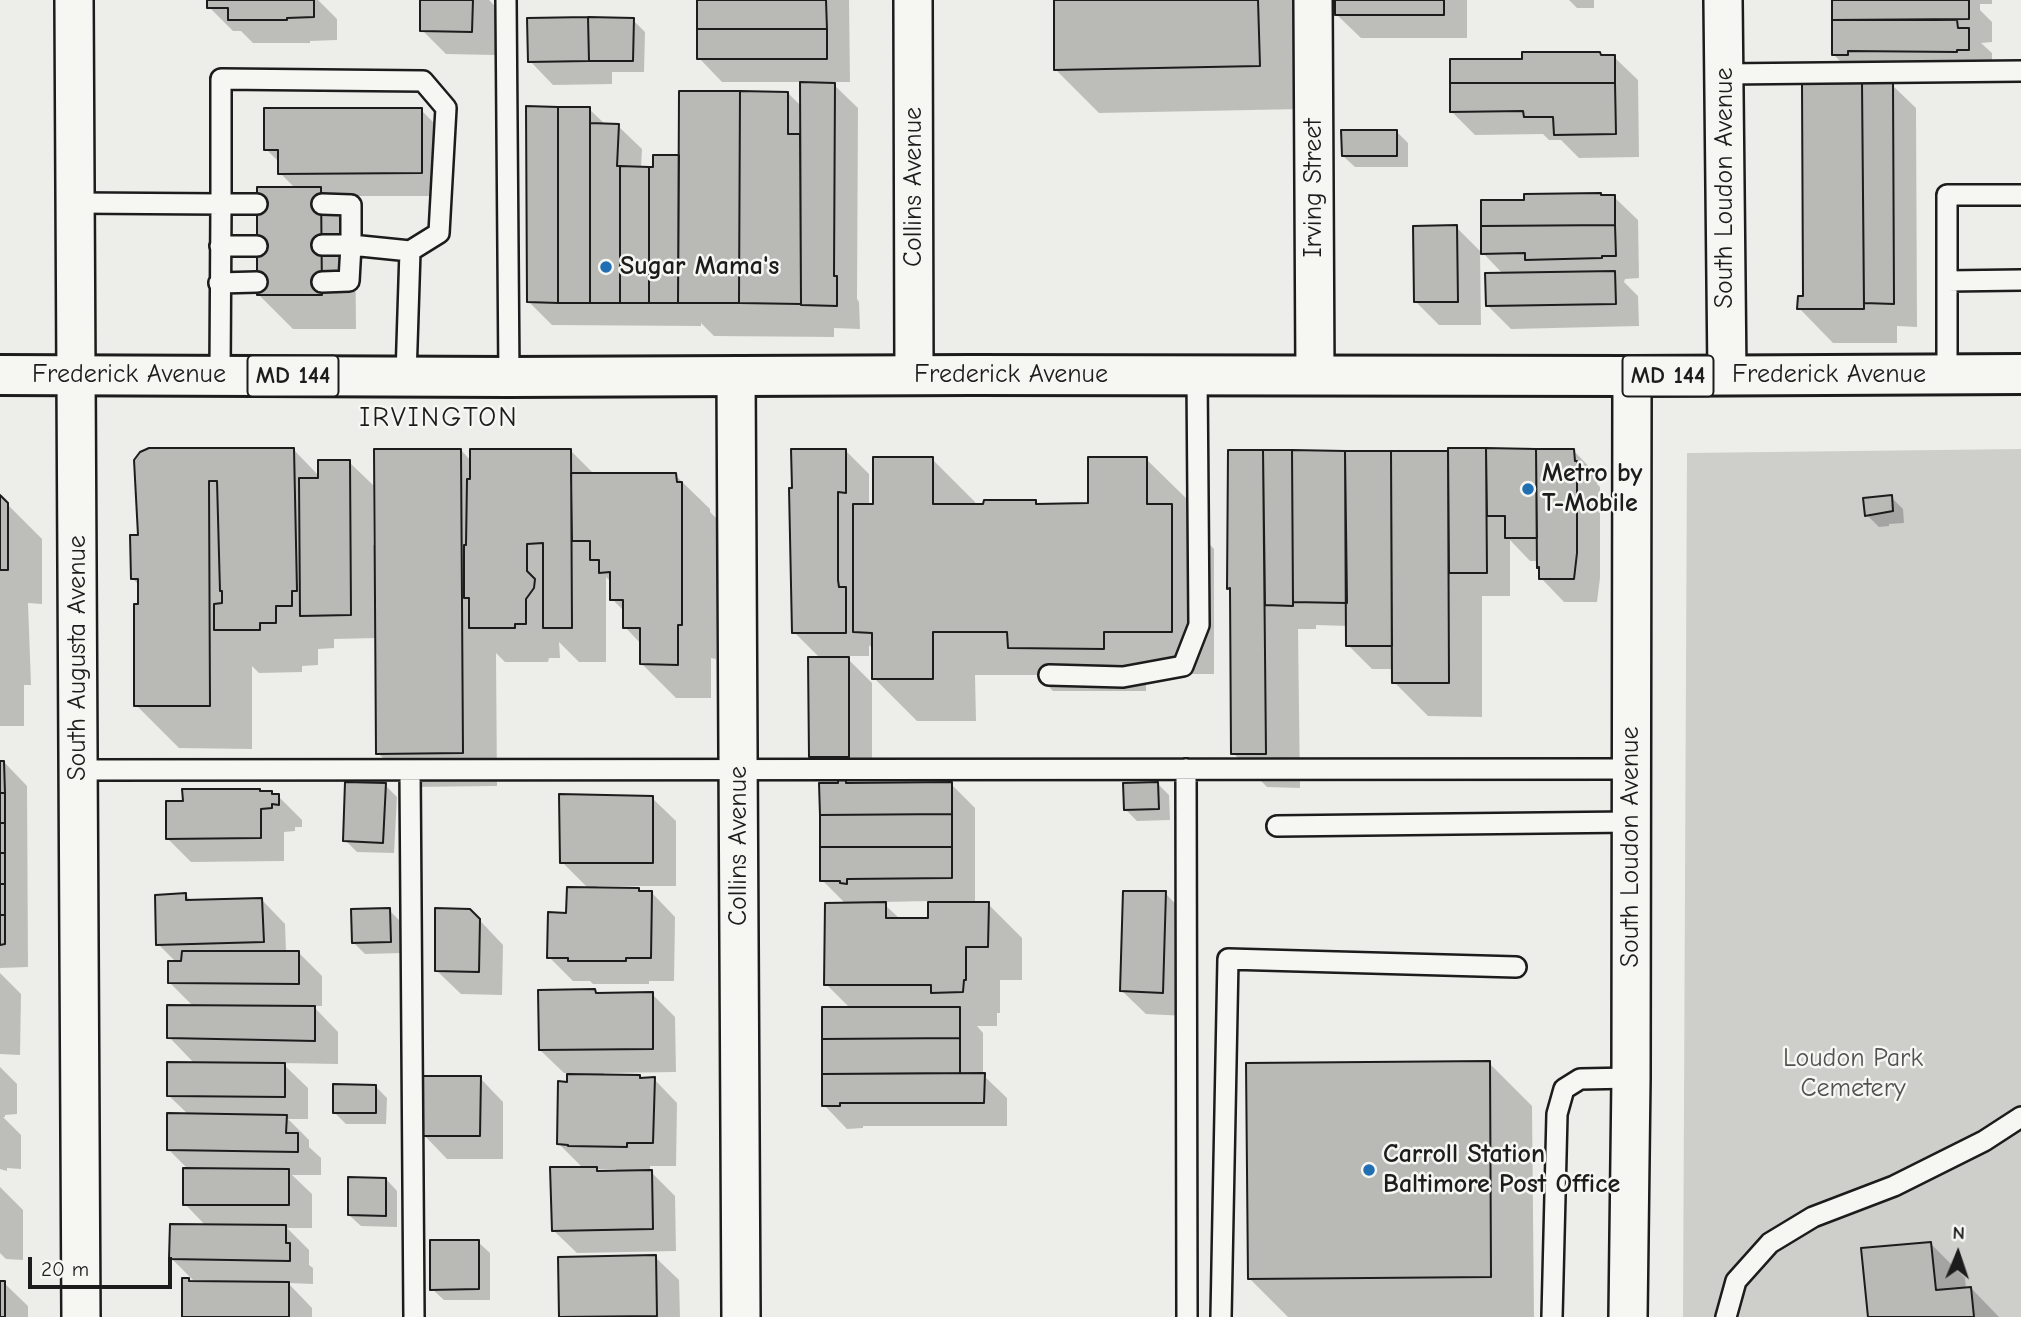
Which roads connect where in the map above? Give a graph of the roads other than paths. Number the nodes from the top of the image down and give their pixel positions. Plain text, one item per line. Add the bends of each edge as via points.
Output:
1 (74, 0) edge
2 (506, 0) edge
3 (913, 0) edge
4 (1312, 0) edge
5 (1724, 0) edge
6 (2021, 71) edge
7 (1724, 74) junction
8 (2021, 195) edge
9 (75, 203) junction
10 (221, 204) junction
11 (257, 204) dead end
12 (321, 204) dead end
13 (322, 245) dead end
14 (351, 245) junction
15 (220, 246) junction
16 (257, 246) dead end
17 (410, 251) junction
18 (2021, 280) edge
19 (1947, 281) junction
20 (257, 282) dead end
21 (322, 282) dead end
22 (219, 283) junction
23 (76, 374) junction
24 (1947, 374) junction
25 (2021, 374) edge
26 (0, 375) edge
27 (914, 375) junction
28 (1197, 375) junction
29 (1315, 375) junction
30 (1727, 375) junction
31 (220, 376) junction
32 (406, 376) junction
33 (736, 376) junction
34 (1632, 376) junction
35 (509, 377) junction
36 (1049, 676) dead end
37 (739, 769) junction
38 (1186, 769) junction
39 (1631, 769) junction
40 (78, 770) junction
41 (411, 770) junction
42 (1630, 822) junction
43 (1277, 826) dead end
44 (1516, 967) dead end
45 (1631, 1078) junction
46 (2021, 1117) edge
47 (81, 1317) edge
48 (414, 1317) edge
49 (741, 1317) edge
50 (1187, 1317) edge
51 (1221, 1317) edge
52 (1552, 1317) edge
53 (1628, 1317) edge
54 (1726, 1317) edge

1 - 9 street, South Augusta Avenue
2 - 35 lane
3 - 27 street, Collins Avenue
4 - 29 street, Irving Street
5 - 7 street, South Loudon Avenue
6 - 7 lane
7 - 30 street, South Loudon Avenue
8 - 19 lane via 1947,195
9 - 10 lane
9 - 23 street, South Augusta Avenue
10 - 11 lane
10 - 15 lane
10 - 17 lane via 222,79 423,81 446,108 439,233
12 - 14 lane via 351,205
13 - 14 lane
14 - 17 lane
14 - 21 lane via 349,281
15 - 16 lane
15 - 22 lane
17 - 32 lane
18 - 19 lane
19 - 24 lane
20 - 22 lane
22 - 31 lane
23 - 26 main road, Frederick Avenue / MD 144
23 - 31 main road, Frederick Avenue / MD 144
23 - 40 street, South Augusta Avenue
24 - 25 main road, Frederick Avenue / MD 144
24 - 30 main road, Frederick Avenue / MD 144
27 - 28 main road, Frederick Avenue / MD 144
27 - 33 main road, Frederick Avenue / MD 144
28 - 29 main road, Frederick Avenue / MD 144
28 - 36 lane via 1199,625 1183,666 1123,677
29 - 34 main road, Frederick Avenue / MD 144
30 - 34 main road, Frederick Avenue / MD 144
31 - 32 main road, Frederick Avenue / MD 144
32 - 35 main road, Frederick Avenue / MD 144
33 - 35 main road, Frederick Avenue / MD 144
33 - 37 street, Collins Avenue
34 - 39 street, South Loudon Avenue
37 - 38 lane
37 - 41 lane
37 - 49 street, Collins Avenue
38 - 39 lane
38 - 50 lane
39 - 42 street, South Loudon Avenue
40 - 41 lane
40 - 47 street, South Augusta Avenue
41 - 48 lane
42 - 43 lane
42 - 45 street, South Loudon Avenue
44 - 51 lane via 1228,959
45 - 52 lane via 1580,1079 1564,1089 1557,1114
45 - 53 street, South Loudon Avenue
46 - 54 lane via 1984,1141 1894,1186 1813,1217 1770,1243 1736,1281

